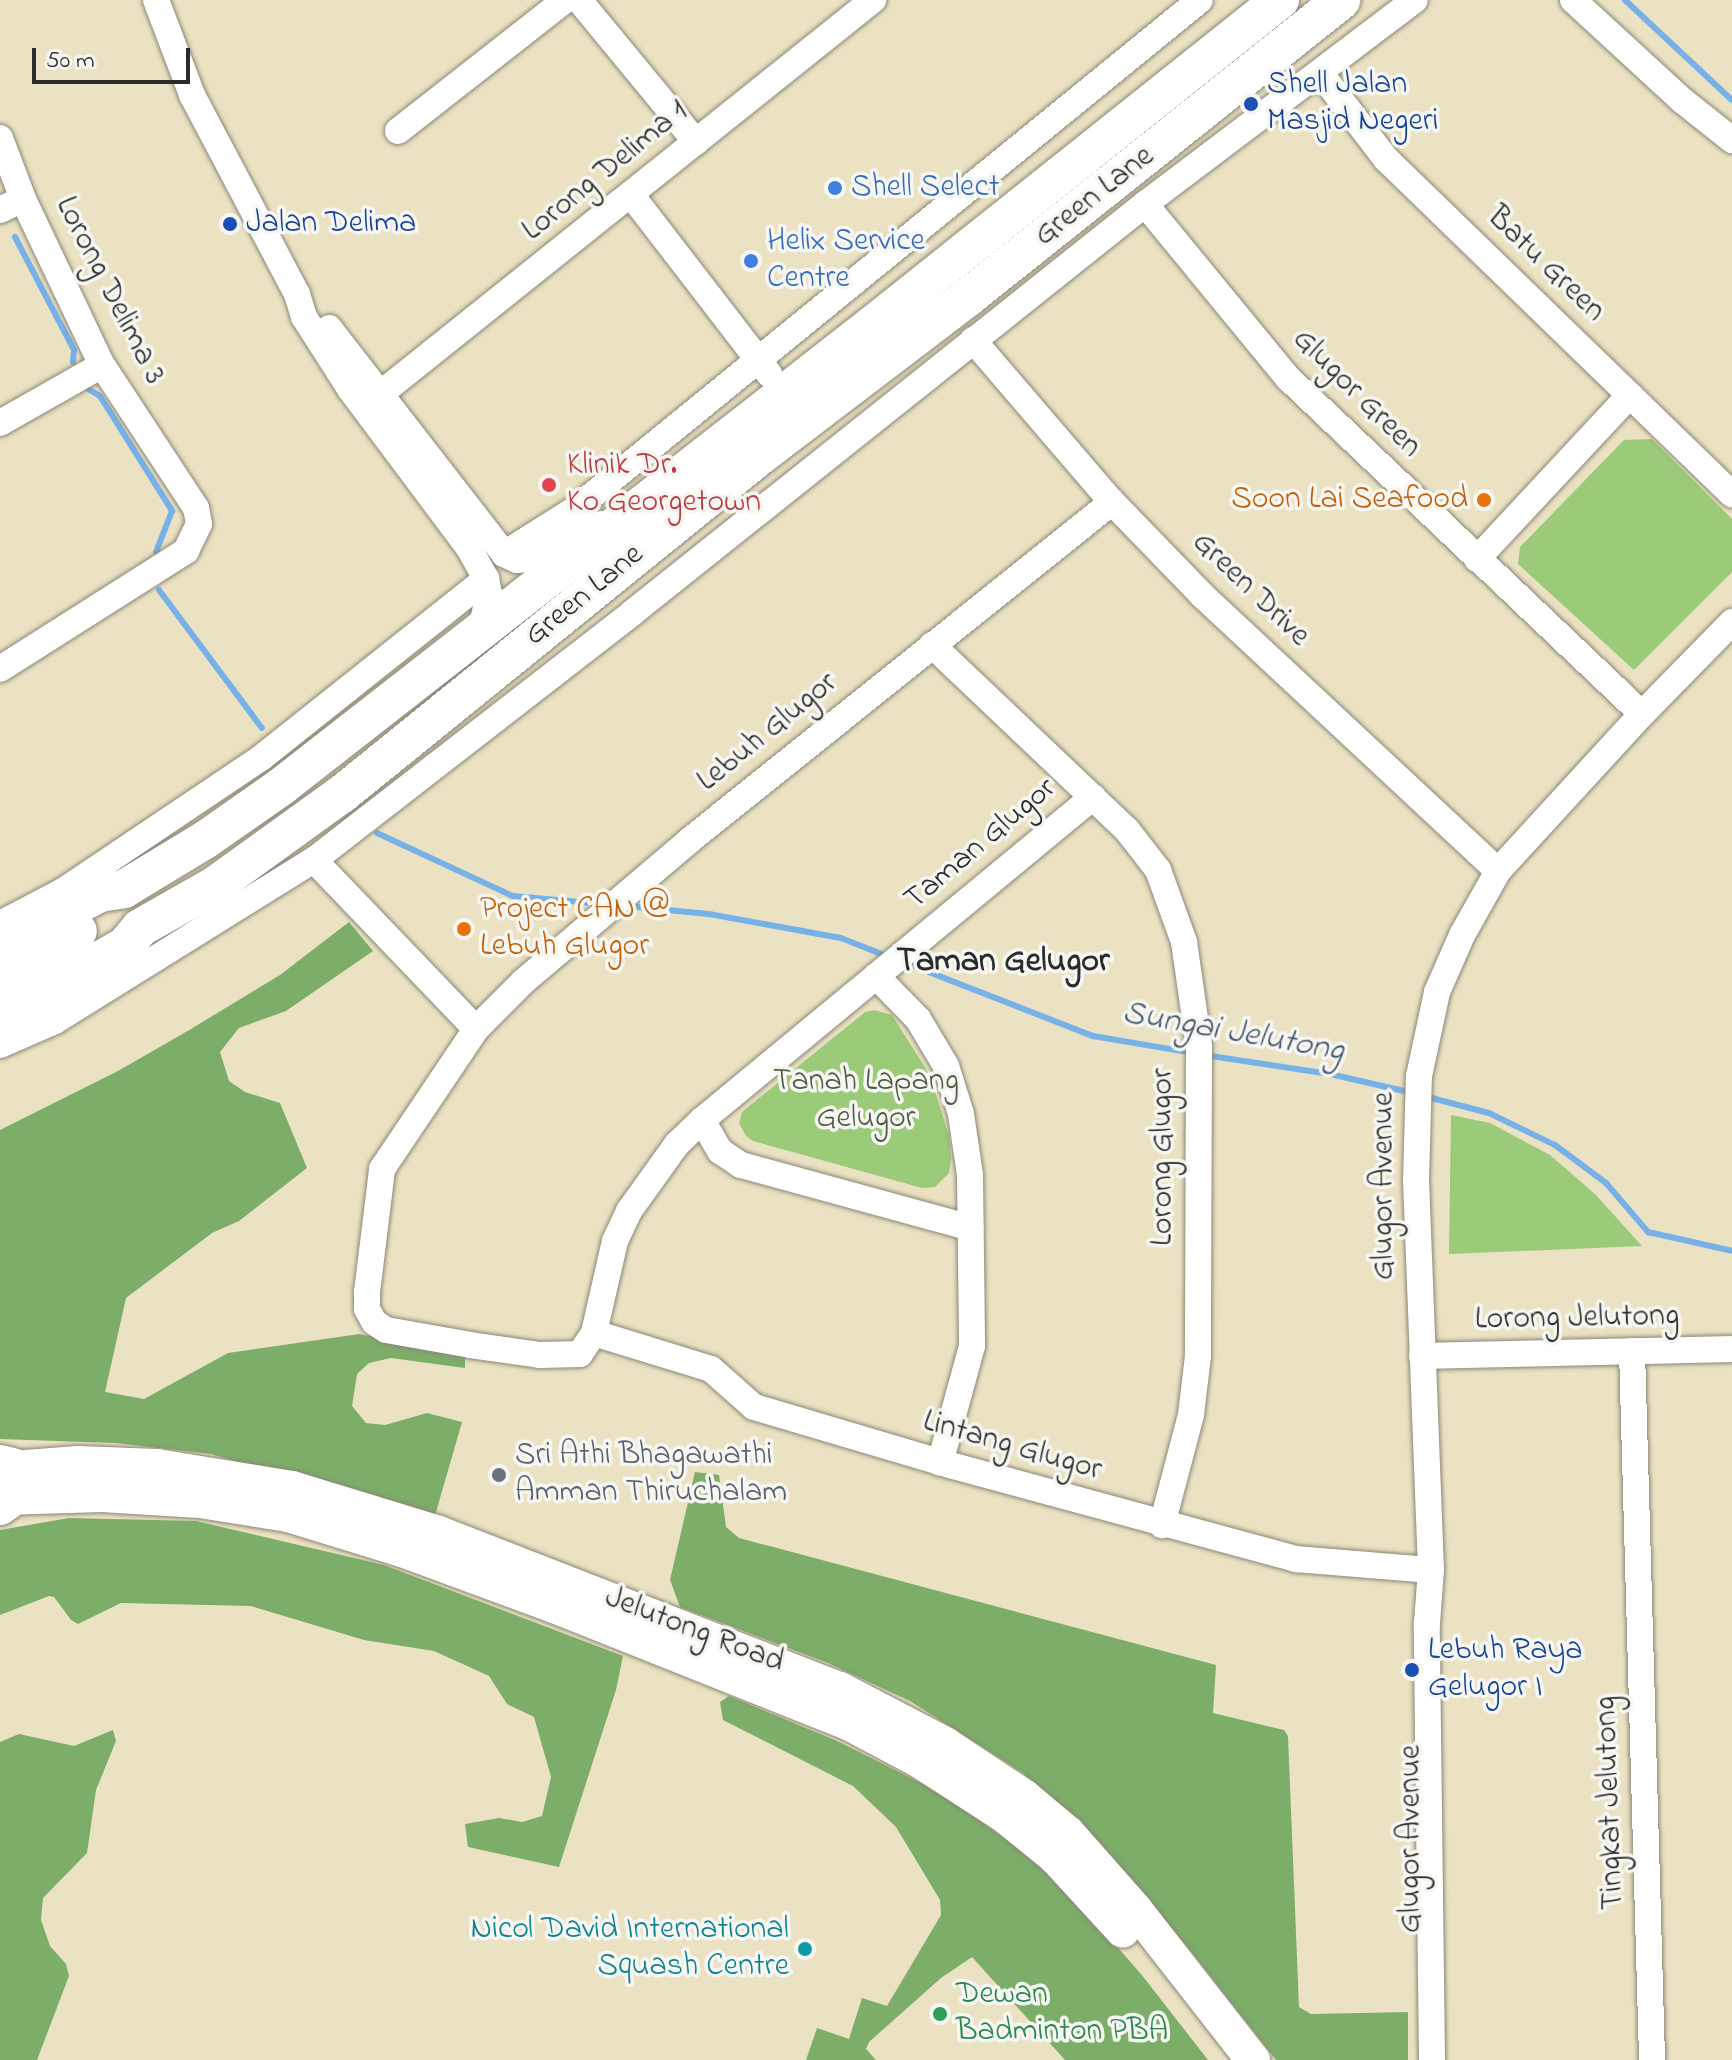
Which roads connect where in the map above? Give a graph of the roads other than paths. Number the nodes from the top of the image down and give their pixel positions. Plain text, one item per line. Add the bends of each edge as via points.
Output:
1 (156, 0) edge
2 (565, 0) edge
3 (579, 0) edge
4 (873, 0) edge
5 (1200, 0) edge
6 (1280, 0) edge
7 (1341, 0) edge
8 (1415, 0) edge
9 (1573, 0) edge
10 (1583, 0) edge
11 (1598, 24) junction
12 (1321, 74) junction
13 (398, 131) dead end
14 (0, 138) edge
15 (1732, 140) edge
16 (696, 142) junction
17 (632, 196) junction
18 (958, 200) junction
19 (1145, 204) junction
20 (12, 205) edge
21 (986, 235) junction
22 (297, 294) junction
23 (973, 340) junction
24 (761, 362) junction
25 (102, 365) junction
26 (784, 393) junction
27 (379, 395) junction
28 (1630, 395) junction
29 (0, 423) edge
30 (1732, 494) edge
31 (1112, 502) junction
32 (624, 519) junction
33 (504, 554) junction
34 (1477, 559) junction
35 (486, 579) junction
36 (1732, 622) edge
37 (481, 630) junction
38 (932, 645) junction
39 (0, 669) edge
40 (1642, 714) junction
41 (405, 740) junction
42 (419, 780) junction
43 (354, 784) junction
44 (1093, 797) junction
45 (314, 860) junction
46 (1498, 871) junction
47 (124, 889) junction
48 (0, 924) edge
49 (140, 928) junction
50 (0, 945) edge
51 (881, 973) junction
52 (0, 983) edge
53 (0, 1017) edge
54 (476, 1029) junction
55 (0, 1045) edge
56 (702, 1120) junction
57 (971, 1228) junction
58 (594, 1333) junction
59 (1732, 1349) edge
60 (1632, 1351) junction
61 (1422, 1356) junction
62 (940, 1463) junction
63 (5, 1483) edge
64 (1162, 1525) junction
65 (1431, 1570) junction
66 (1438, 1842) junction
67 (1225, 2060) edge
68 (1253, 2060) edge
69 (1432, 2060) edge
70 (1447, 2060) edge
71 (1652, 2060) edge

1 - 22 street via 192,95
2 - 13 street
3 - 16 street
4 - 16 street, Lorong Delima 1
5 - 18 street
6 - 21 highway, Green Lane
7 - 41 highway, Green Lane
8 - 12 street
9 - 11 street
10 - 11 street
11 - 15 street
12 - 19 street
12 - 28 street, Batu Green via 1386,159
14 - 20 street, Lorong Delima 3
16 - 17 street, Lorong Delima 1
17 - 24 street
17 - 27 street, Lorong Delima 1
18 - 21 street
18 - 24 street
19 - 23 street
19 - 34 street, Glugor Green via 1288,378
20 - 25 street, Lorong Delima 3
21 - 26 highway, Green Lane
22 - 27 street via 315,309
22 - 35 street via 304,317 350,389 469,548
23 - 31 street, Green Drive
23 - 42 street
24 - 26 street
24 - 33 street via 574,510
25 - 29 street
25 - 39 street, Lorong Delima 3 via 196,508 199,524 186,551
26 - 32 highway, Green Lane
27 - 33 street
28 - 30 street, Batu Green
28 - 34 street
31 - 38 street, Lebuh Glugor
31 - 46 street, Green Drive via 1201,594
32 - 33 street via 586,527 530,559
32 - 37 highway, Green Lane
34 - 40 street, Glugor Green
35 - 37 street via 489,593
35 - 48 street via 261,758 63,891
36 - 40 street, Glugor Avenue
37 - 47 highway, Green Lane via 282,786
38 - 44 street, Lorong Glugor
38 - 54 street, Lebuh Glugor via 590,924
40 - 46 street, Glugor Avenue
41 - 42 street
41 - 43 highway, Green Lane
42 - 43 street
42 - 45 street
43 - 49 highway, Green Lane via 217,884
44 - 51 street, Taman Glugor
44 - 64 street, Lorong Glugor via 1158,870 1184,942 1199,1046 1196,1386
45 - 54 street
45 - 55 street via 55,1021
46 - 61 street, Glugor Avenue via 1437,992 1419,1076 1415,1129
47 - 50 highway, Green Lane via 100,893
47 - 52 highway via 110,912
49 - 52 highway via 114,929 49,965
49 - 53 highway, Green Lane via 125,946
51 - 56 street, Taman Glugor
51 - 57 street via 946,1066 961,1114
54 - 58 street, Lebuh Glugor via 382,1169 367,1309 386,1330 540,1355 580,1354
56 - 57 street via 720,1151 741,1165
56 - 58 street, Taman Glugor via 654,1173 629,1211 615,1241
57 - 62 street via 972,1346
58 - 62 street, Lintang Glugor via 711,1369 754,1407
59 - 60 street, Lorong Jelutong
60 - 61 street, Lorong Jelutong
60 - 71 street, Tingkat Jelutong
61 - 65 street, Glugor Avenue
62 - 64 street, Lintang Glugor
63 - 67 main road, Jelutong Road via 200,1501 288,1515 541,1601 848,1723 967,1790 1055,1857 1102,1904
63 - 68 main road, Jelutong Road via 78,1463 157,1466 292,1488 439,1533 840,1689 945,1744 1068,1833
64 - 65 street, Lintang Glugor via 1296,1559
65 - 66 street, Glugor Avenue via 1445,1630
66 - 69 street, Glugor Avenue
66 - 70 street, Glugor Avenue

